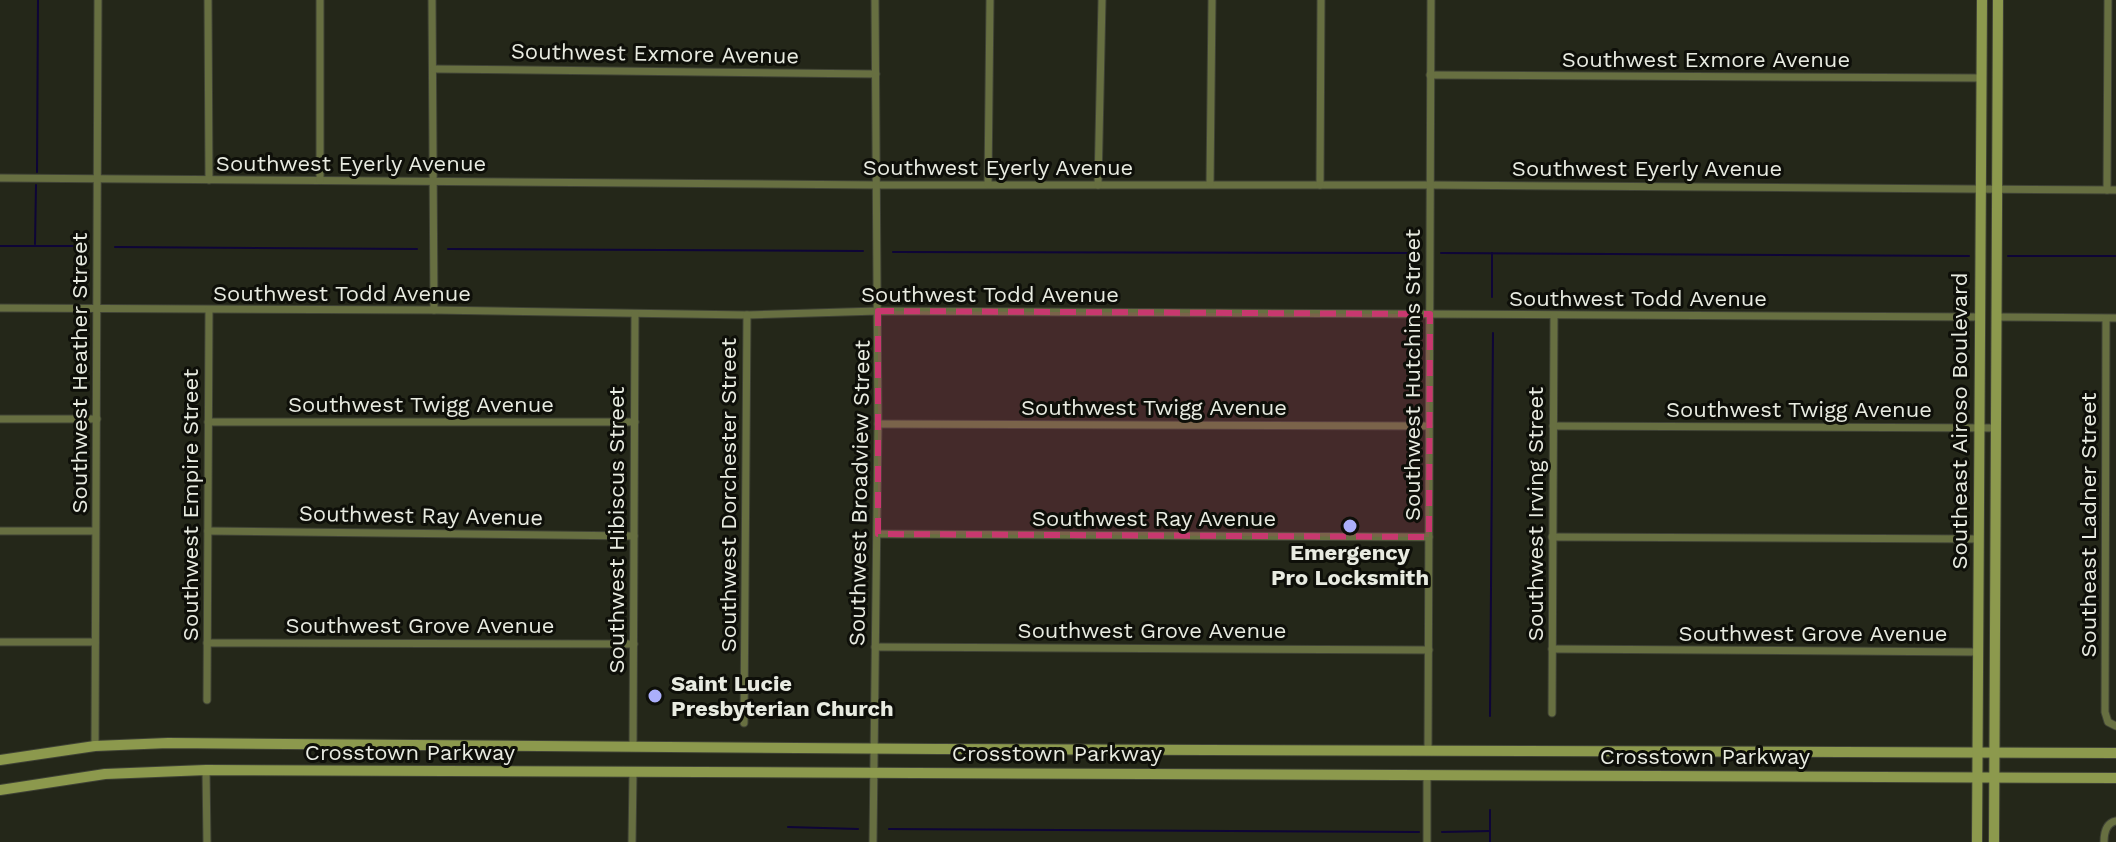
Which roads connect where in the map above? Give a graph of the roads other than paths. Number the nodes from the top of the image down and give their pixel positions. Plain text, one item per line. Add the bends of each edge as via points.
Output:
1 (98, 0) edge
2 (208, 0) edge
3 (320, 0) edge
4 (432, 0) edge
5 (875, 0) edge
6 (990, 0) edge
7 (1102, 0) edge
8 (1212, 0) edge
9 (1321, 0) edge
10 (1431, 0) edge
11 (1982, 0) edge
12 (1998, 0) edge
13 (2108, 0) edge
14 (434, 69) junction
15 (876, 74) junction
16 (1430, 75) junction
17 (1981, 78) junction
18 (0, 178) edge
19 (98, 179) junction
20 (209, 180) junction
21 (320, 180) junction
22 (433, 182) junction
23 (988, 184) junction
24 (1210, 184) junction
25 (877, 185) junction
26 (1098, 185) junction
27 (1320, 185) junction
28 (1431, 185) junction
29 (1980, 188) junction
30 (1997, 188) junction
31 (2111, 190) edge
32 (0, 308) edge
33 (97, 308) junction
34 (209, 310) junction
35 (434, 310) junction
36 (878, 311) junction
37 (635, 314) junction
38 (1430, 314) junction
39 (747, 315) junction
40 (1554, 316) junction
41 (1980, 317) junction
42 (1996, 317) junction
43 (2116, 318) edge
44 (2106, 319) junction
45 (0, 419) edge
46 (97, 419) junction
47 (208, 422) junction
48 (635, 422) junction
49 (878, 424) junction
50 (1429, 426) junction
51 (1553, 426) junction
52 (1980, 428) junction
53 (1996, 428) junction
54 (0, 531) edge
55 (95, 531) junction
56 (208, 531) junction
57 (878, 534) junction
58 (634, 536) junction
59 (1429, 537) junction
60 (1552, 537) junction
61 (1979, 539) junction
62 (0, 642) edge
63 (95, 642) junction
64 (207, 643) junction
65 (634, 644) junction
66 (875, 647) junction
67 (1552, 649) junction
68 (1429, 650) junction
69 (1977, 652) junction
70 (207, 700) dead end
71 (1552, 713) dead end
72 (744, 723) dead end
73 (2116, 726) edge
74 (95, 746) junction
75 (633, 746) junction
76 (873, 748) junction
77 (1428, 750) junction
78 (1977, 752) junction
79 (1994, 753) junction
80 (2116, 753) edge
81 (0, 760) edge
82 (206, 770) junction
83 (872, 772) junction
84 (633, 773) junction
85 (1427, 775) junction
86 (1977, 777) junction
87 (1994, 777) junction
88 (2116, 778) edge
89 (0, 790) edge
90 (2116, 821) edge
91 (207, 842) edge
92 (632, 842) edge
93 (873, 842) edge
94 (1427, 842) edge
95 (1977, 842) edge
96 (1994, 842) edge
97 (2104, 842) edge

1 - 19 street, Southwest Heather Street
2 - 20 street
3 - 21 street
4 - 14 street
5 - 15 street, Southwest Broadview Street
6 - 23 street
7 - 26 street
8 - 24 street
9 - 27 street
10 - 16 street, Southwest Hutchins Street
11 - 17 main road, Southeast Airoso Boulevard
12 - 30 main road, Southeast Airoso Boulevard
13 - 31 street
14 - 15 street, Southwest Exmore Avenue
14 - 22 street
15 - 25 street, Southwest Broadview Street
16 - 17 street, Southwest Exmore Avenue
16 - 28 street, Southwest Hutchins Street
17 - 29 main road, Southeast Airoso Boulevard
18 - 19 street, Southwest Eyerly Avenue
19 - 20 street, Southwest Eyerly Avenue
19 - 33 street, Southwest Heather Street
20 - 21 street, Southwest Eyerly Avenue
21 - 22 street, Southwest Eyerly Avenue
22 - 25 street, Southwest Eyerly Avenue
22 - 35 street
23 - 25 street, Southwest Eyerly Avenue
23 - 26 street, Southwest Eyerly Avenue
24 - 26 street, Southwest Eyerly Avenue
24 - 27 street, Southwest Eyerly Avenue
25 - 36 street, Southwest Broadview Street
27 - 28 street, Southwest Eyerly Avenue
28 - 29 street, Southwest Eyerly Avenue
28 - 38 street, Southwest Hutchins Street
29 - 30 street, Southwest Eyerly Avenue
29 - 41 main road, Southeast Airoso Boulevard
30 - 31 street, Southwest Eyerly Avenue
30 - 42 main road, Southeast Airoso Boulevard
32 - 33 street, Southwest Todd Avenue
33 - 34 street, Southwest Todd Avenue
33 - 46 street, Southwest Heather Street
34 - 35 street, Southwest Todd Avenue
34 - 47 street, Southwest Empire Street
35 - 37 street, Southwest Todd Avenue
36 - 38 street, Southwest Todd Avenue
36 - 39 street, Southwest Todd Avenue
36 - 49 street, Southwest Broadview Street
37 - 39 street, Southwest Todd Avenue
37 - 48 street, Southwest Hibiscus Street
38 - 40 street, Southwest Todd Avenue
38 - 50 street, Southwest Hutchins Street
39 - 72 street, Southwest Dorchester Street
40 - 41 street, Southwest Todd Avenue
40 - 51 street, Southwest Irving Street
41 - 52 main road, Southeast Airoso Boulevard
42 - 44 street
42 - 53 main road, Southeast Airoso Boulevard
43 - 44 street
44 - 73 street, Southeast Ladner Street via 2105,712
45 - 46 street
46 - 55 street, Southwest Heather Street
47 - 48 street, Southwest Twigg Avenue
47 - 56 street, Southwest Empire Street
48 - 58 street, Southwest Hibiscus Street
49 - 50 street, Southwest Twigg Avenue
49 - 57 street, Southwest Broadview Street
50 - 59 street, Southwest Hutchins Street
51 - 52 street, Southwest Twigg Avenue
51 - 60 street, Southwest Irving Street
52 - 53 street, Southwest Twigg Avenue
52 - 61 main road, Southeast Airoso Boulevard
53 - 79 main road, Southeast Airoso Boulevard
54 - 55 street
55 - 63 street, Southwest Heather Street
56 - 58 street, Southwest Ray Avenue
56 - 64 street, Southwest Empire Street
57 - 59 street, Southwest Ray Avenue
57 - 66 street, Southwest Broadview Street
58 - 65 street, Southwest Hibiscus Street
59 - 68 street, Southwest Hutchins Street
60 - 61 street
60 - 67 street, Southwest Irving Street
61 - 69 main road, Southeast Airoso Boulevard
62 - 63 street
63 - 74 street, Southwest Heather Street
64 - 65 street, Southwest Grove Avenue
64 - 70 street, Southwest Empire Street
65 - 75 street, Southwest Hibiscus Street
66 - 68 street, Southwest Grove Avenue
66 - 76 street, Southwest Broadview Street
67 - 69 street, Southwest Grove Avenue
67 - 71 street, Southwest Irving Street
68 - 77 street, Southwest Hutchins Street
69 - 78 main road, Southeast Airoso Boulevard
74 - 75 main road, Crosstown Parkway
74 - 81 main road, Crosstown Parkway
75 - 76 main road, Crosstown Parkway
76 - 77 main road, Crosstown Parkway
76 - 83 street, Southwest Broadview Street
77 - 78 main road, Crosstown Parkway
78 - 79 main road, Crosstown Parkway
78 - 86 main road, Southeast Airoso Boulevard
79 - 80 main road, Crosstown Parkway
79 - 87 main road, Southeast Airoso Boulevard
82 - 84 main road, Crosstown Parkway
82 - 89 main road, Crosstown Parkway via 105,774
82 - 91 street
83 - 84 main road, Crosstown Parkway
83 - 85 main road, Crosstown Parkway
83 - 93 street, Southwest Broadview Street
84 - 92 street
85 - 86 main road, Crosstown Parkway
85 - 94 street
86 - 87 main road, Crosstown Parkway
86 - 95 main road, Southeast Airoso Boulevard
87 - 88 main road, Crosstown Parkway
87 - 96 main road, Southeast Airoso Boulevard
90 - 97 street via 2107,825

